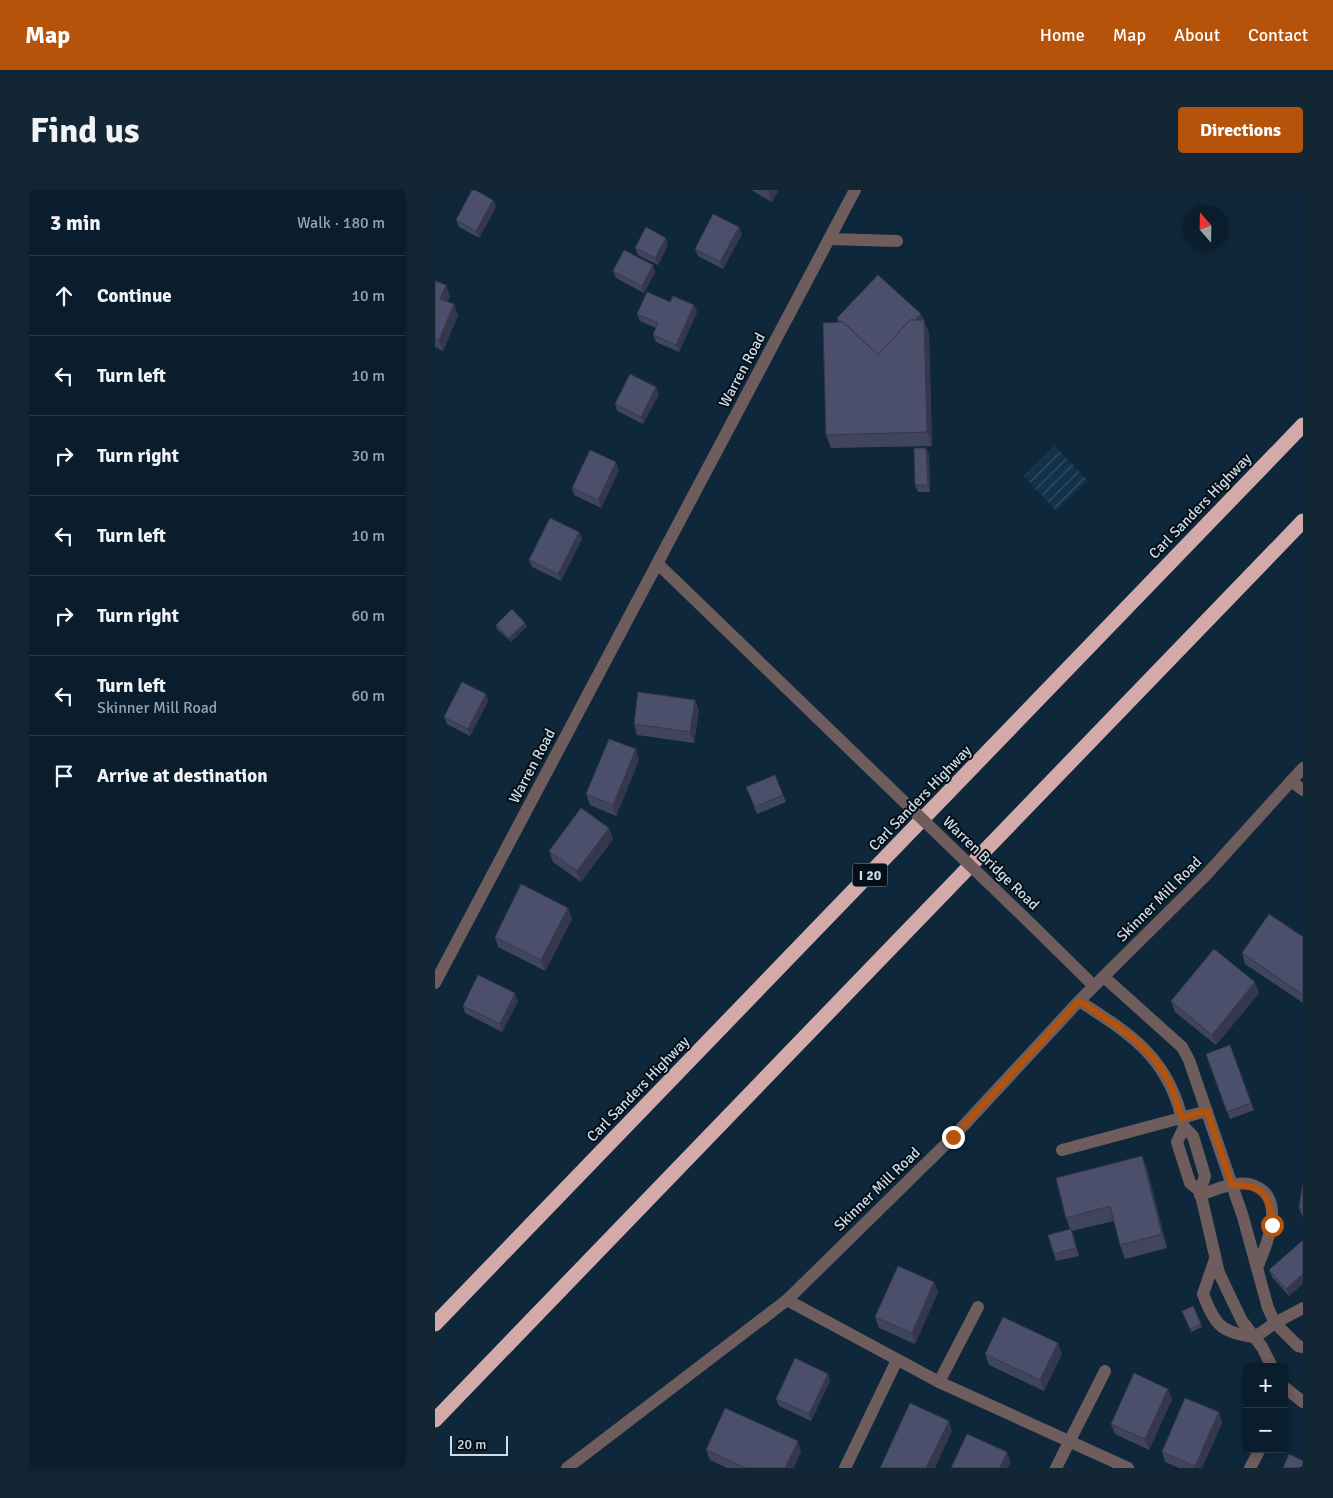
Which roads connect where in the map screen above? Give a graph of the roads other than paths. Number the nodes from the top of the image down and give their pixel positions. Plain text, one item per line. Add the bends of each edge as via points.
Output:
1 (855, 190) edge
2 (829, 239) junction
3 (897, 241) dead end
4 (1303, 424) edge
5 (1303, 521) edge
6 (658, 564) junction
7 (1303, 768) edge
8 (1291, 781) junction
9 (1303, 790) edge
10 (1104, 977) junction
11 (435, 983) edge
12 (1094, 986) junction
13 (1079, 1001) junction
14 (1207, 1111) junction
15 (1183, 1123) junction
16 (1062, 1150) dead end
17 (1232, 1185) junction
18 (1200, 1193) junction
19 (1215, 1259) junction
20 (1257, 1268) junction
21 (787, 1300) junction
22 (978, 1306) dead end
23 (1303, 1308) edge
24 (1275, 1323) junction
25 (435, 1324) edge
26 (1255, 1338) junction
27 (1303, 1347) edge
28 (897, 1360) junction
29 (1270, 1363) edge
30 (1105, 1370) dead end
31 (939, 1382) junction
32 (1288, 1390) edge
33 (1303, 1402) edge
34 (435, 1420) edge
35 (1068, 1442) junction
36 (1258, 1453) edge
37 (567, 1468) edge
38 (845, 1468) edge
39 (1056, 1468) edge
40 (1128, 1468) edge
41 (1250, 1468) edge

1 - 2 street, Warren Road
2 - 3 street
2 - 6 street, Warren Road
4 - 25 highway, Carl Sanders Highway / I 20
5 - 34 highway
6 - 11 street, Warren Road
6 - 12 street, Warren Bridge Road, bridge
7 - 8 street, Skinner Mill Road
8 - 9 street
8 - 10 street, Skinner Mill Road via 1205,875
10 - 12 street, Skinner Mill Road
10 - 14 street via 1182,1047
12 - 13 street, Skinner Mill Road
13 - 15 street via 1121,1028 1160,1066 1169,1081
13 - 21 street, Skinner Mill Road via 953,1137
14 - 15 street
14 - 17 street
15 - 16 street
15 - 18 street via 1177,1142 1190,1183
17 - 18 street
17 - 20 street
17 - 20 street via 1249,1184 1258,1189 1268,1198 1272,1210 1267,1245
18 - 19 street
19 - 26 street via 1242,1321
19 - 26 street via 1203,1294 1210,1312 1222,1328 1233,1334
20 - 24 street
21 - 28 street
21 - 37 street, Skinner Mill Road
22 - 31 street
23 - 24 street
24 - 26 street
24 - 27 street
26 - 29 street
28 - 31 street
28 - 38 street
30 - 35 street
31 - 35 street
32 - 33 street
35 - 39 street
35 - 40 street
36 - 41 street

